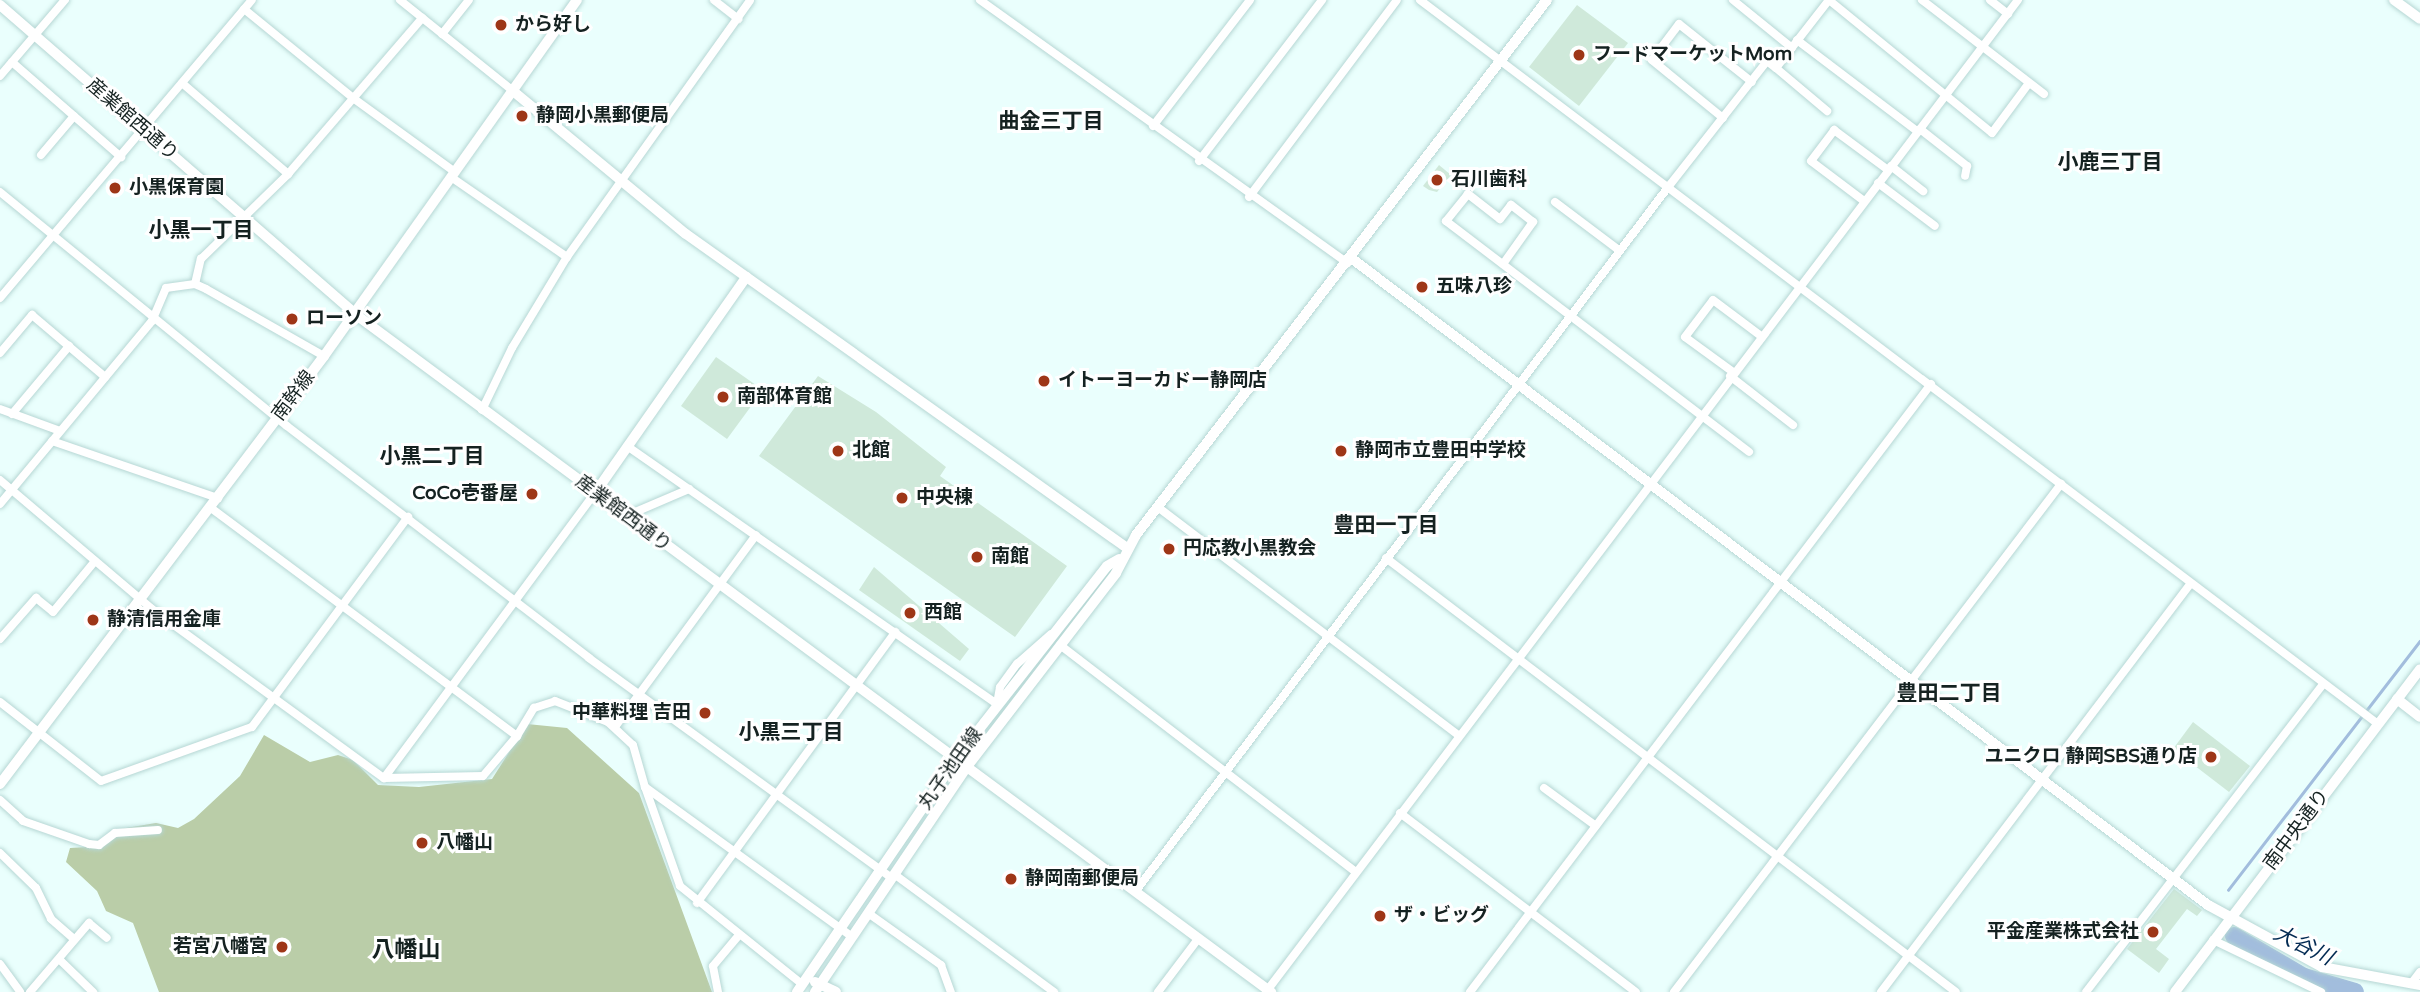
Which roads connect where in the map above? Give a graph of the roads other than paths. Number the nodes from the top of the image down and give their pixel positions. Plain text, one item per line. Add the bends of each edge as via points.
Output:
1 (65, 0) edge
2 (252, 0) edge
3 (400, 0) edge
4 (469, 0) edge
5 (576, 0) edge
6 (714, 0) edge
7 (750, 0) edge
8 (980, 0) edge
9 (1250, 0) edge
10 (1322, 0) edge
11 (1397, 0) edge
12 (1420, 0) edge
13 (1547, 0) edge
14 (1733, 0) edge
15 (1922, 0) edge
16 (1941, 0) edge
17 (1990, 0) edge
18 (2018, 0) edge
19 (2394, 0) edge
20 (0, 5) edge
21 (244, 9) junction
22 (1934, 9) junction
23 (2008, 13) junction
24 (422, 18) junction
25 (738, 19) junction
26 (2420, 19) edge
27 (442, 34) junction
28 (35, 35) junction
29 (1794, 44) junction
30 (1983, 46) junction
31 (1500, 60) junction
32 (12, 62) junction
33 (1776, 68) junction
34 (0, 76) edge
35 (1752, 82) junction
36 (182, 83) junction
37 (2029, 83) junction
38 (513, 90) junction
39 (2044, 94) dead end
40 (1944, 97) junction
41 (353, 99) junction
42 (1827, 111) dead end
43 (74, 116) junction
44 (1723, 118) junction
45 (1153, 125) junction
46 (144, 130) junction
47 (1919, 131) junction
48 (41, 155) dead end
49 (121, 157) junction
50 (1199, 161) junction
51 (1889, 168) junction
52 (288, 174) junction
53 (453, 175) junction
54 (1965, 176) dead end
55 (623, 183) junction
56 (1878, 183) junction
57 (1669, 186) junction
58 (1923, 191) dead end
59 (0, 192) edge
60 (1249, 197) junction
61 (1864, 201) junction
62 (1555, 202) dead end
63 (243, 218) junction
64 (1935, 226) dead end
65 (54, 235) junction
66 (1620, 251) junction
67 (567, 257) junction
68 (1349, 261) junction
69 (1503, 264) junction
70 (746, 277) junction
71 (195, 284) junction
72 (1800, 284) junction
73 (0, 298) edge
74 (355, 314) junction
75 (1570, 316) junction
76 (152, 321) junction
77 (1761, 335) junction
78 (69, 346) junction
79 (0, 353) edge
80 (324, 356) junction
81 (1731, 374) junction
82 (105, 377) junction
83 (1931, 384) junction
84 (1518, 386) junction
85 (0, 409) edge
86 (482, 410) junction
87 (12, 414) junction
88 (1700, 416) junction
89 (277, 418) junction
90 (1793, 425) dead end
91 (60, 432) junction
92 (52, 441) junction
93 (627, 446) junction
94 (1749, 452) dead end
95 (0, 480) edge
96 (1649, 484) junction
97 (2061, 484) junction
98 (689, 489) junction
99 (12, 490) junction
100 (596, 493) junction
101 (218, 498) junction
102 (0, 504) edge
103 (211, 508) junction
104 (1159, 508) junction
105 (626, 516) junction
106 (408, 517) junction
107 (756, 535) junction
108 (1127, 548) junction
109 (1387, 558) junction
110 (1119, 559) junction
111 (95, 561) junction
112 (1780, 583) junction
113 (2191, 583) junction
114 (720, 586) junction
115 (516, 599) junction
116 (142, 600) junction
117 (342, 607) junction
118 (1060, 627) junction
119 (894, 632) junction
120 (1326, 635) junction
121 (0, 639) edge
122 (1055, 642) junction
123 (1518, 658) junction
124 (2420, 669) edge
125 (1910, 683) junction
126 (2323, 684) junction
127 (855, 685) junction
128 (450, 686) junction
129 (640, 693) junction
130 (274, 698) junction
131 (2397, 699) junction
132 (0, 702) edge
133 (998, 704) junction
134 (2420, 717) edge
135 (2378, 724) junction
136 (615, 727) junction
137 (39, 734) junction
138 (517, 736) junction
139 (1459, 736) junction
140 (1648, 757) junction
141 (956, 760) junction
142 (966, 768) junction
143 (1224, 771) junction
144 (384, 778) junction
145 (2041, 782) junction
146 (0, 785) edge
147 (645, 787) junction
148 (1544, 788) dead end
149 (777, 791) junction
150 (0, 800) edge
151 (1400, 813) junction
152 (1596, 826) junction
153 (158, 830) dead end
154 (734, 851) junction
155 (0, 853) edge
156 (1777, 857) junction
157 (877, 867) junction
158 (1356, 871) junction
159 (893, 876) junction
160 (2171, 879) junction
161 (1135, 892) junction
162 (697, 903) junction
163 (1530, 912) junction
164 (868, 913) junction
165 (2229, 918) junction
166 (840, 929) junction
167 (738, 936) junction
168 (852, 937) junction
169 (107, 938) dead end
170 (74, 939) junction
171 (1198, 939) junction
172 (2213, 940) junction
173 (1908, 956) junction
174 (61, 961) junction
175 (0, 964) edge
176 (2420, 972) edge
177 (822, 981) junction
178 (2416, 984) edge
179 (800, 988) edge
180 (1268, 991) edge
181 (20, 992) edge
182 (30, 992) edge
183 (93, 992) edge
184 (718, 992) edge
185 (815, 992) edge
186 (836, 992) edge
187 (951, 992) edge
188 (1054, 992) edge
189 (1158, 992) edge
190 (1469, 992) edge
191 (1636, 992) edge
192 (1674, 992) edge
193 (1881, 992) edge
194 (1955, 992) edge
195 (2086, 992) edge
196 (2175, 992) edge
197 (2321, 992) edge

1 - 28 street
2 - 21 street
3 - 24 street
4 - 27 street
5 - 38 street, 南幹線
6 - 25 street
7 - 25 street
8 - 45 street
9 - 45 street
10 - 50 street
11 - 60 street
12 - 31 street
13 - 31 street, 丸子池田線
14 - 29 street
15 - 22 street
16 - 22 street
17 - 23 street
18 - 23 street
19 - 26 street
20 - 28 street, 産業館西通り
21 - 36 street
21 - 41 street
22 - 30 street
23 - 30 street
24 - 27 street
24 - 41 street
25 - 55 street
27 - 38 street
28 - 32 street
28 - 46 street, 産業館西通り
29 - 33 street
29 - 40 street via 1829,0
29 - 47 street
30 - 37 street
30 - 40 street
31 - 57 street
31 - 68 street, 丸子池田線
32 - 34 street
32 - 43 street
33 - 35 street via 1767,61
33 - 42 street
35 - 44 street
35 - 44 street via 1679,24 1651,60
36 - 46 street
36 - 52 street
37 - 39 street
37 - 40 street via 1992,132
38 - 53 street, 南幹線
38 - 55 street
40 - 47 street
41 - 52 street
41 - 53 street
43 - 48 street
43 - 49 street
44 - 57 street
45 - 50 street
46 - 49 street
46 - 63 street, 産業館西通り
47 - 51 street
47 - 54 street via 1967,166
49 - 65 street
50 - 60 street
51 - 56 street
51 - 58 street
51 - 61 street via 1834,130 1811,161
52 - 63 street
53 - 67 street
53 - 74 street, 南幹線
55 - 67 street
55 - 70 street
56 - 61 street
56 - 64 street
57 - 66 street
57 - 72 street
59 - 65 street
60 - 68 street
61 - 72 street
62 - 66 street
63 - 71 street via 201,259
63 - 74 street, 産業館西通り
65 - 73 street
65 - 76 street
66 - 75 street
67 - 86 street via 512,348
68 - 84 street
68 - 104 street, 丸子池田線
69 - 69 street via 1533,222 1511,205 1500,219 1468,194 1446,221
69 - 75 street
70 - 93 street
70 - 108 street
71 - 76 street via 166,289
71 - 80 street
72 - 77 street
72 - 83 street
74 - 80 street, 南幹線
74 - 86 street, 産業館西通り
75 - 84 street
75 - 88 street
76 - 82 street
76 - 89 street
77 - 81 street
77 - 81 street via 1713,300 1685,337
78 - 79 street via 32,315
78 - 82 street
78 - 87 street
80 - 89 street, 南幹線
81 - 88 street
81 - 90 street
82 - 91 street
83 - 97 street
83 - 112 street
84 - 96 street
84 - 109 street
85 - 87 street
86 - 100 street, 産業館西通り
87 - 91 street
88 - 94 street
88 - 96 street
89 - 101 street, 南幹線
89 - 106 street
91 - 92 street
92 - 99 street
92 - 101 street
93 - 98 street
93 - 100 street
95 - 99 street
96 - 112 street
96 - 123 street
97 - 113 street
97 - 125 street
98 - 105 street
98 - 107 street
99 - 102 street
99 - 111 street
100 - 105 street, 産業館西通り
100 - 115 street
101 - 103 street, 南幹線
103 - 116 street, 南幹線
103 - 117 street
104 - 108 street, 丸子池田線
104 - 120 street
105 - 114 street, 産業館西通り
106 - 115 street
106 - 117 street
107 - 114 street
107 - 119 street
108 - 110 street, 丸子池田線
109 - 120 street
109 - 123 street
110 - 118 street, 丸子池田線 via 1107,566
110 - 122 street, 丸子池田線 via 1116,573
111 - 116 street
111 - 121 street via 52,612 36,598
112 - 125 street
112 - 140 street
113 - 126 street
113 - 145 street
114 - 127 street, 産業館西通り
114 - 129 street
115 - 128 street
115 - 129 street
116 - 130 street
116 - 137 street, 南幹線
117 - 128 street
117 - 130 street
118 - 122 street, 丸子池田線
118 - 133 street via 1017,664 1000,687
119 - 127 street
119 - 133 street
120 - 139 street
120 - 143 street
122 - 133 street, 丸子池田線
122 - 142 street, 丸子池田線
122 - 143 street
123 - 139 street
123 - 140 street
124 - 131 street, 南中央通り
125 - 145 street
125 - 156 street
126 - 135 street
126 - 160 street
127 - 141 street, 産業館西通り
127 - 149 street
128 - 138 street
128 - 144 street
129 - 136 street
129 - 149 street
130 - 137 street via 252,727 101,781
130 - 144 street
131 - 134 street
131 - 135 street, 南中央通り
132 - 137 street
133 - 141 street, 丸子池田線
135 - 165 street, 南中央通り
136 - 138 street via 591,711 555,701 534,708
136 - 147 street via 633,745
137 - 146 street, 南幹線
138 - 144 street via 483,776
139 - 151 street
140 - 152 street
140 - 156 street
141 - 142 street, 産業館西通り
141 - 157 street, 丸子池田線
142 - 159 street, 丸子池田線
142 - 161 street, 産業館西通り
143 - 158 street
143 - 161 street
145 - 160 street
145 - 173 street
147 - 154 street
147 - 162 street via 673,874
148 - 152 street
149 - 154 street
149 - 157 street
150 - 153 street via 23,821 89,845 99,845 115,833
151 - 158 street
151 - 163 street
152 - 163 street
154 - 162 street
154 - 166 street
155 - 170 street via 36,888 51,919
156 - 173 street
156 - 192 street
157 - 159 street
157 - 166 street, 丸子池田線
158 - 180 street
159 - 164 street, 丸子池田線
159 - 188 street
160 - 165 street
160 - 195 street
161 - 171 street, 産業館西通り
162 - 167 street
163 - 190 street
163 - 191 street
164 - 168 street, 丸子池田線
164 - 187 street via 940,965
165 - 172 street, 南中央通り
165 - 178 street via 2322,967
166 - 168 street
166 - 179 street, 丸子池田線
167 - 179 street
167 - 184 street via 713,966
168 - 177 street, 丸子池田線
169 - 170 street via 89,923
170 - 174 street
171 - 180 street, 産業館西通り
171 - 189 street
172 - 196 street, 南中央通り
172 - 197 street
173 - 193 street
173 - 194 street
174 - 182 street
174 - 183 street
175 - 181 street
176 - 178 street
177 - 179 street
177 - 185 street, 丸子池田線
177 - 186 street

